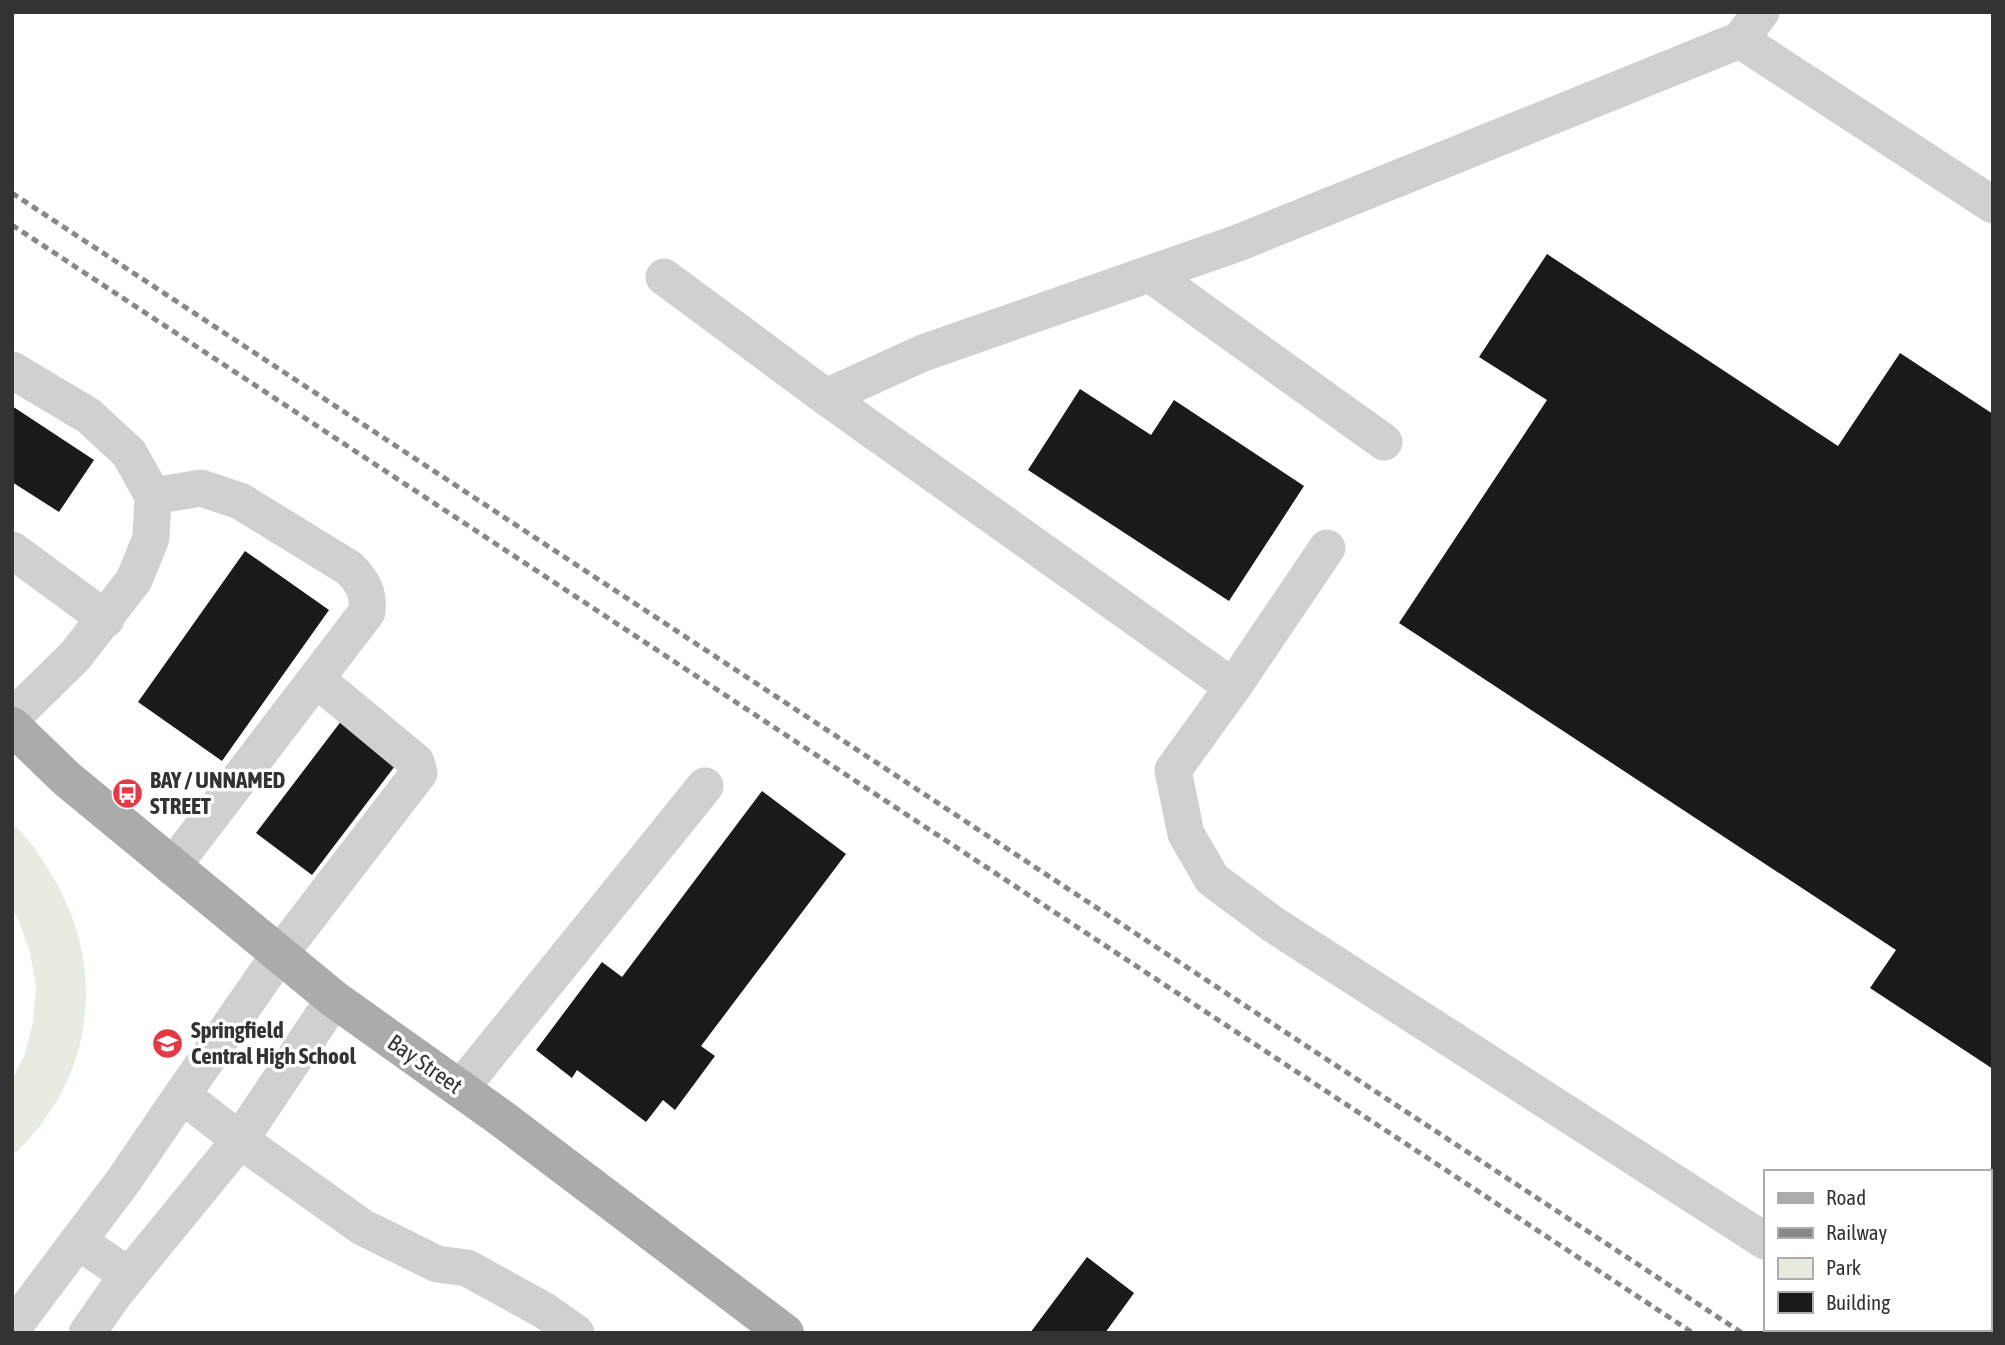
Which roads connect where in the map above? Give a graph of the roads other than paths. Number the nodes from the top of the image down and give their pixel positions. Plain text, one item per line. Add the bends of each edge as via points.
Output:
1 (1750, 26) edge
2 (1993, 205) edge
3 (1150, 274) junction
4 (664, 277) dead end
5 (12, 370) edge
6 (825, 397) junction
7 (1384, 442) dead end
8 (153, 496) junction
9 (1327, 548) dead end
10 (12, 550) edge
11 (106, 619) junction
12 (316, 679) junction
13 (1233, 687) junction
14 (12, 718) edge
15 (12, 726) edge
16 (705, 786) dead end
17 (172, 867) junction
18 (279, 955) junction
19 (334, 999) junction
20 (460, 1089) junction
21 (183, 1095) junction
22 (240, 1140) junction
23 (1764, 1240) edge
24 (78, 1241) junction
25 (129, 1276) junction
26 (12, 1329) edge
27 (87, 1333) edge
28 (576, 1333) edge
29 (785, 1333) edge

1 - 2 lane
1 - 3 lane via 1238,243
3 - 6 lane via 923,353
3 - 7 lane
4 - 6 lane
5 - 8 lane via 89,416 130,453
6 - 13 lane
8 - 11 lane via 151,538 134,580
8 - 12 lane via 201,488 240,501 349,568 362,581 369,598 367,612
9 - 13 lane
10 - 11 lane
11 - 14 lane
12 - 17 lane
12 - 18 lane via 416,762 419,774
13 - 23 lane via 1173,770 1186,834 1212,879 1285,932
15 - 17 main road, Bay Street
16 - 20 lane
17 - 18 main road, Bay Street
18 - 19 main road, Bay Street
18 - 21 lane
19 - 20 main road, Bay Street
19 - 22 lane
20 - 29 main road, Bay Street
21 - 22 lane
21 - 24 lane
22 - 25 lane
22 - 28 lane via 362,1227 437,1264 467,1268
24 - 25 lane
24 - 26 lane
25 - 27 lane

